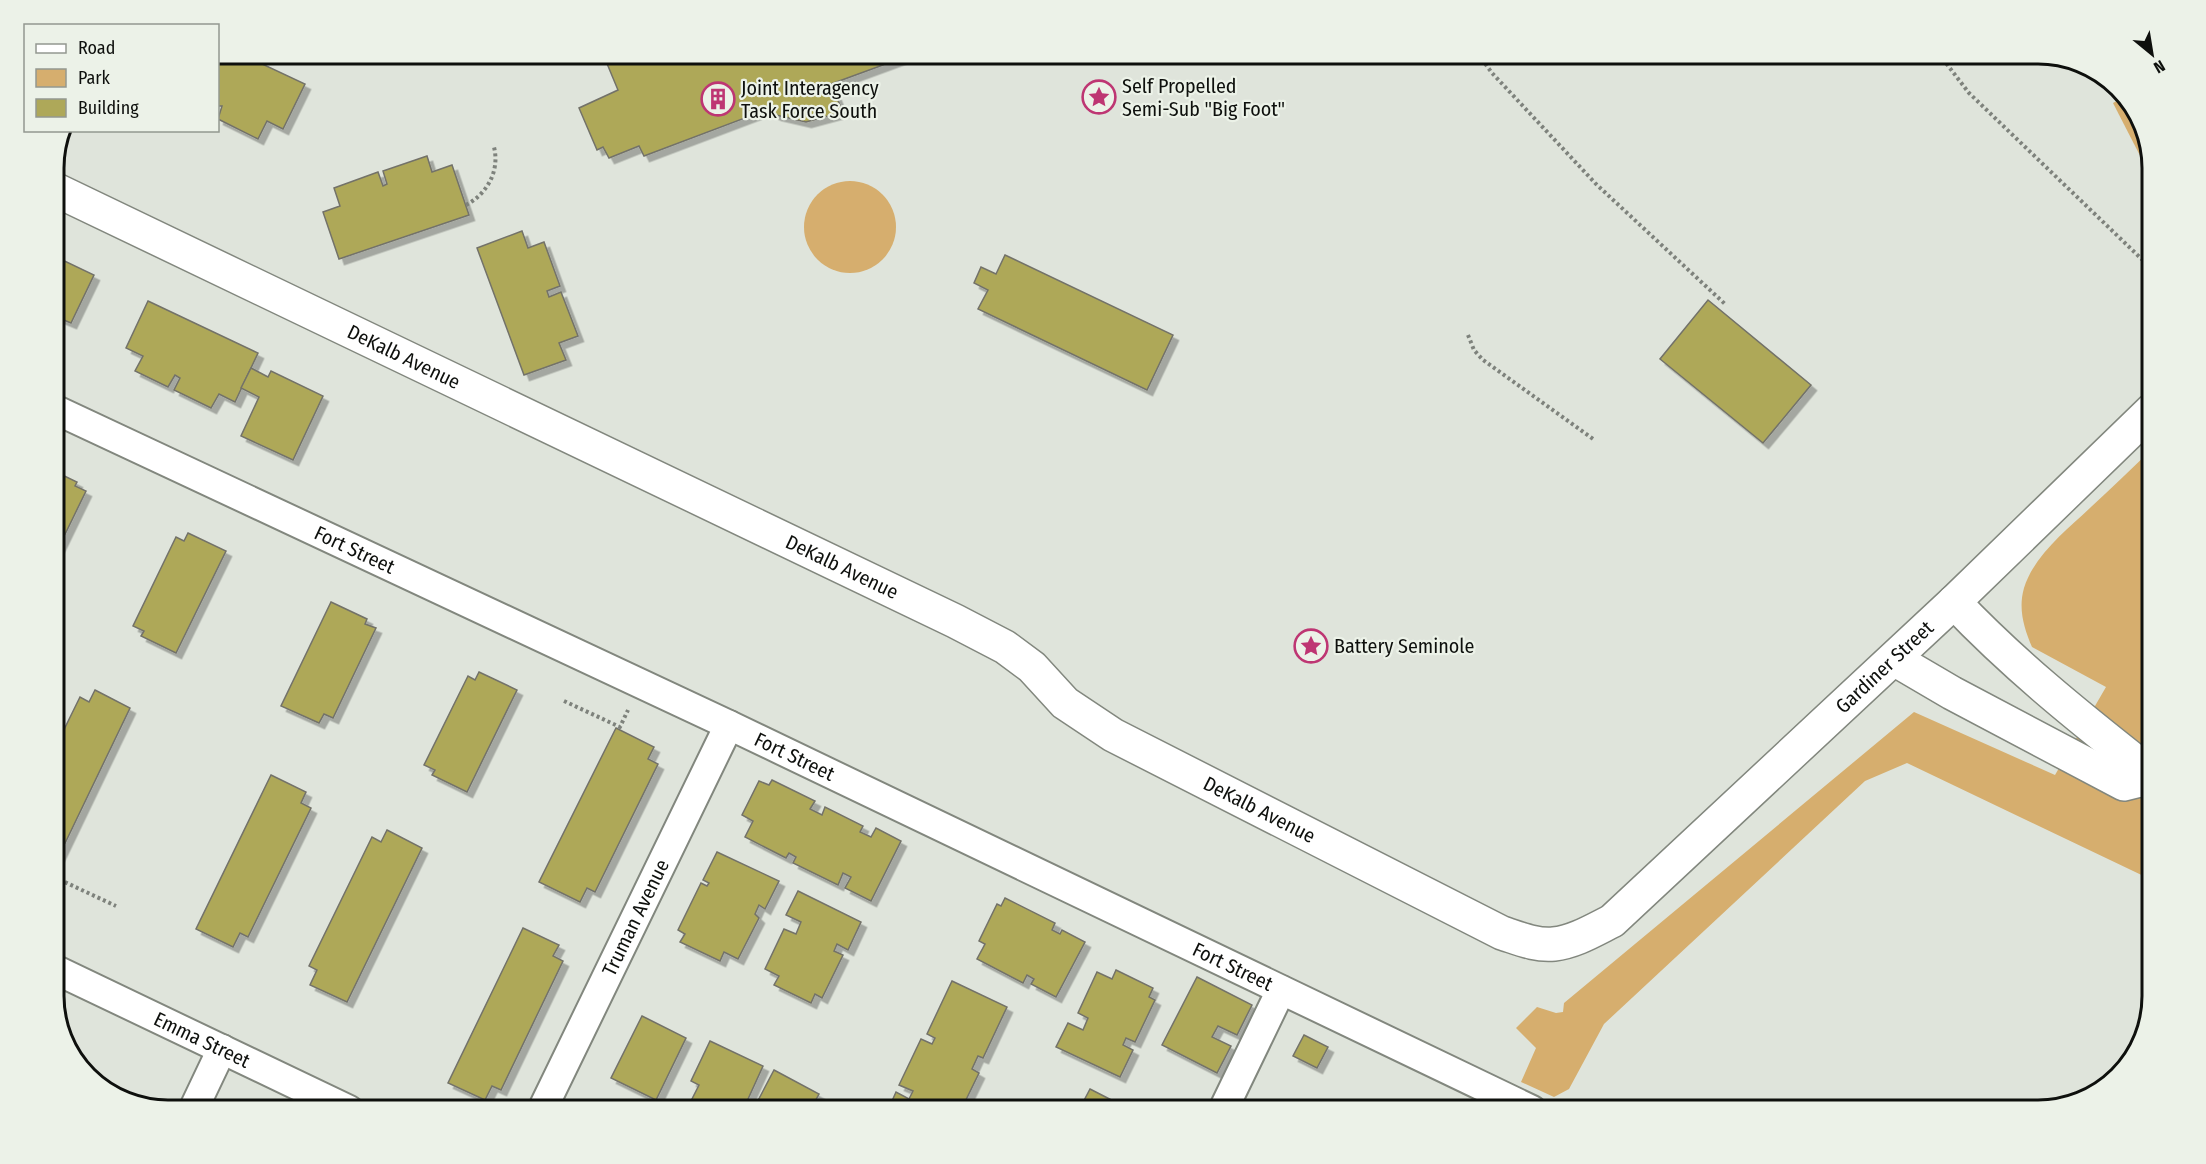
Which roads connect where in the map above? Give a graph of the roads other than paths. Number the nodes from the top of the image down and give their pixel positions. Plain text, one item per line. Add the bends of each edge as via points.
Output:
1 (65, 194) edge
2 (65, 414) edge
3 (2141, 420) edge
4 (1954, 602) junction
5 (1894, 659) junction
6 (729, 725) junction
7 (2142, 768) edge
8 (2142, 783) edge
9 (1612, 921) joint
10 (65, 974) edge
11 (1281, 990) junction
12 (222, 1049) junction
13 (198, 1100) edge
14 (328, 1100) edge
15 (547, 1100) edge
16 (1229, 1100) edge
17 (1511, 1100) edge

1 - 9 street, DeKalb Avenue via 955,621 1005,647 1032,667 1065,703 1113,735 1502,933 1529,942 1554,944 1585,935
2 - 6 street, Fort Street
3 - 4 street, Gardiner Street
4 - 5 street, Gardiner Street
4 - 7 street via 2000,649
5 - 8 street via 2124,784
5 - 9 street, Gardiner Street
6 - 11 street, Fort Street
6 - 15 street, Truman Avenue
10 - 12 street, Emma Street
11 - 16 street
11 - 17 street, Fort Street
12 - 13 street
12 - 14 street, Emma Street

